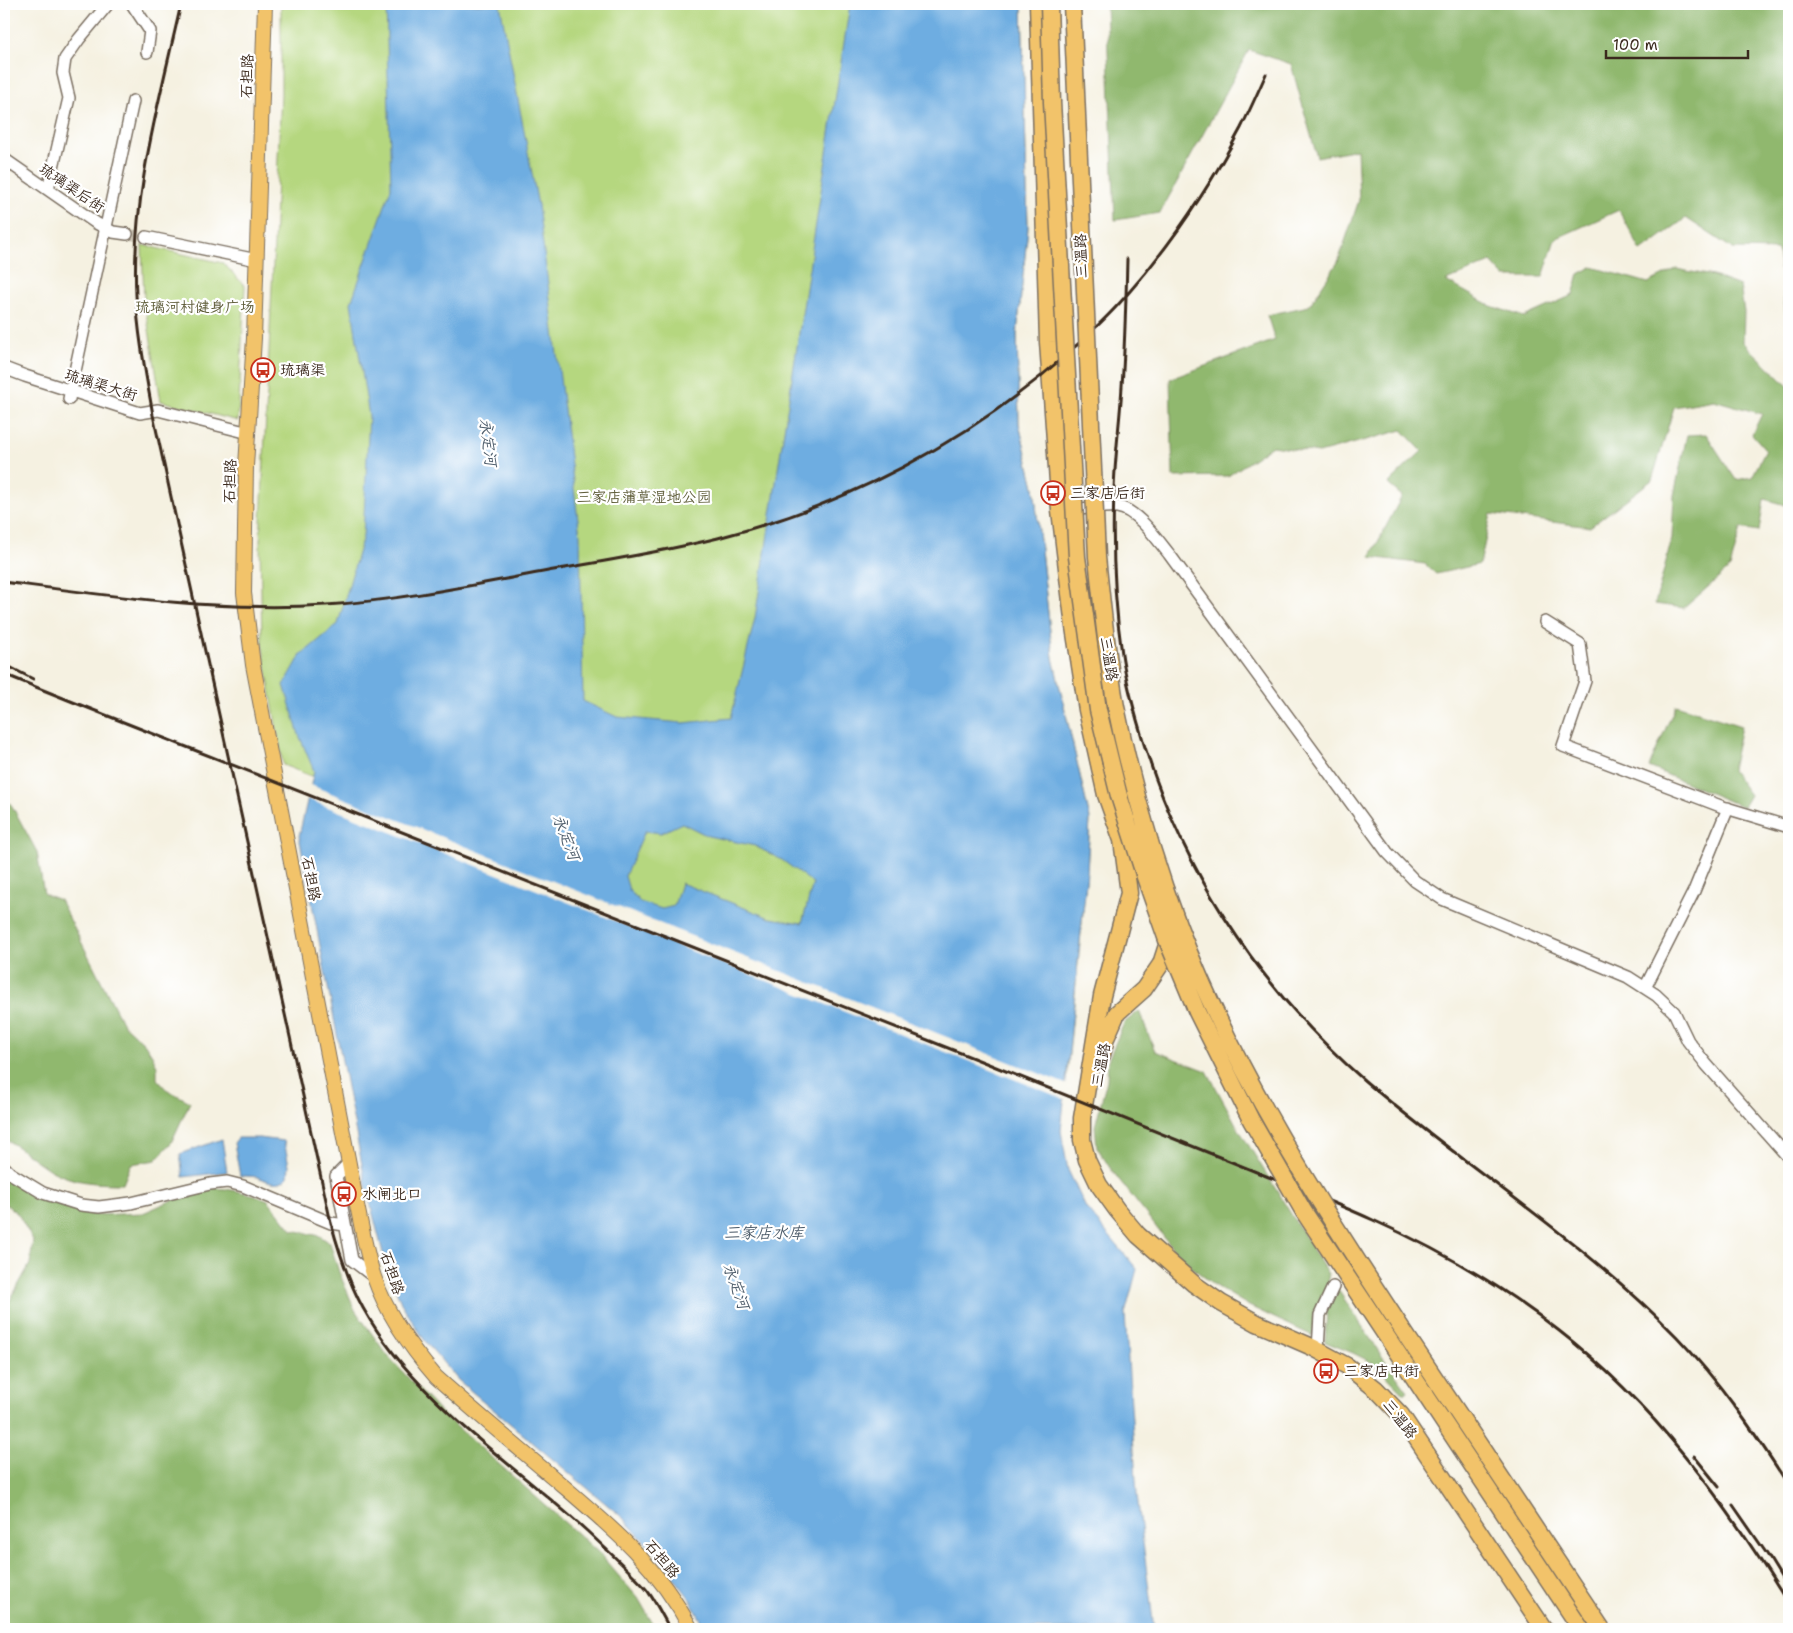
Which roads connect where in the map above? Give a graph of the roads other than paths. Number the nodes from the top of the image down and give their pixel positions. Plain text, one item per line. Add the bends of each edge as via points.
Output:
1 (108, 4) edge
2 (132, 4) edge
3 (265, 4) edge
4 (1038, 4) edge
5 (1049, 4) edge
6 (1072, 4) edge
7 (147, 52) dead end
8 (133, 101) dead end
9 (1075, 101) junction
10 (4, 159) edge
11 (48, 189) junction
12 (104, 228) junction
13 (127, 234) tunnel mouth
14 (146, 237) tunnel mouth
15 (257, 260) junction
16 (4, 368) edge
17 (70, 395) junction
18 (249, 433) junction
19 (1092, 508) junction
20 (1060, 510) junction
21 (1545, 622) dead end
22 (1105, 634) junction
23 (1728, 808) junction
24 (1789, 827) edge
25 (1160, 872) junction
26 (1646, 988) junction
27 (1789, 1158) edge
28 (349, 1163) junction
29 (4, 1167) edge
30 (345, 1225) junction
31 (1167, 1261) junction
32 (374, 1276) junction
33 (1333, 1287) dead end
34 (1318, 1350) junction
35 (691, 1629) edge
36 (1544, 1629) edge
37 (1582, 1629) edge
38 (1602, 1629) edge

1 - 11 street via 65,59 63,73 69,98
2 - 7 street via 150,31
3 - 15 main road, 石担路
4 - 20 highway, 三温路 via 1048,342
5 - 37 highway, bridge via 1077,557 1098,710 1145,877 1197,1012 1251,1120 1304,1212
6 - 9 highway, 三温路
8 - 12 street
9 - 19 highway, 三温路
9 - 22 highway, bridge via 1096,557
10 - 11 street, 琉璃渠后街
11 - 12 street, 琉璃渠后街
12 - 13 street, 琉璃渠后街
12 - 17 street
14 - 15 street
15 - 18 main road, 石担路
16 - 17 street, 琉璃渠大街
17 - 18 street, 琉璃渠大街 via 140,413 158,410
18 - 28 main road, 石担路 via 244,593 253,664
19 - 20 street
19 - 22 highway, 三温路
19 - 26 street via 1118,507 1148,528 1387,852 1415,881 1442,899 1628,977
20 - 31 highway, 三温路 via 1087,710 1106,795 1122,840 1129,893 1102,996 1082,1118 1082,1140 1086,1160 1103,1191 1138,1235
21 - 23 street via 1580,644 1585,681 1563,746
22 - 25 highway, 三温路 via 1116,706
23 - 24 street
23 - 26 street via 1694,890
25 - 31 highway, 三温路 via 1169,903 1171,932 1161,964 1144,989 1117,1013 1106,1038 1088,1140 1093,1159 1106,1181
25 - 38 highway, bridge via 1211,1004 1272,1121 1321,1205
26 - 27 street via 1674,1012 1688,1041
28 - 30 street via 336,1176
28 - 32 main road, 石担路
29 - 30 street via 43,1193 81,1205 99,1207 131,1203 226,1182 331,1223
30 - 32 street via 352,1260
31 - 34 highway, 三温路 via 1221,1303
32 - 35 main road, 石担路 via 388,1309 412,1349 436,1377 614,1529 648,1564 678,1604
33 - 34 street via 1320,1315
34 - 36 highway, 三温路 via 1347,1366 1400,1415

